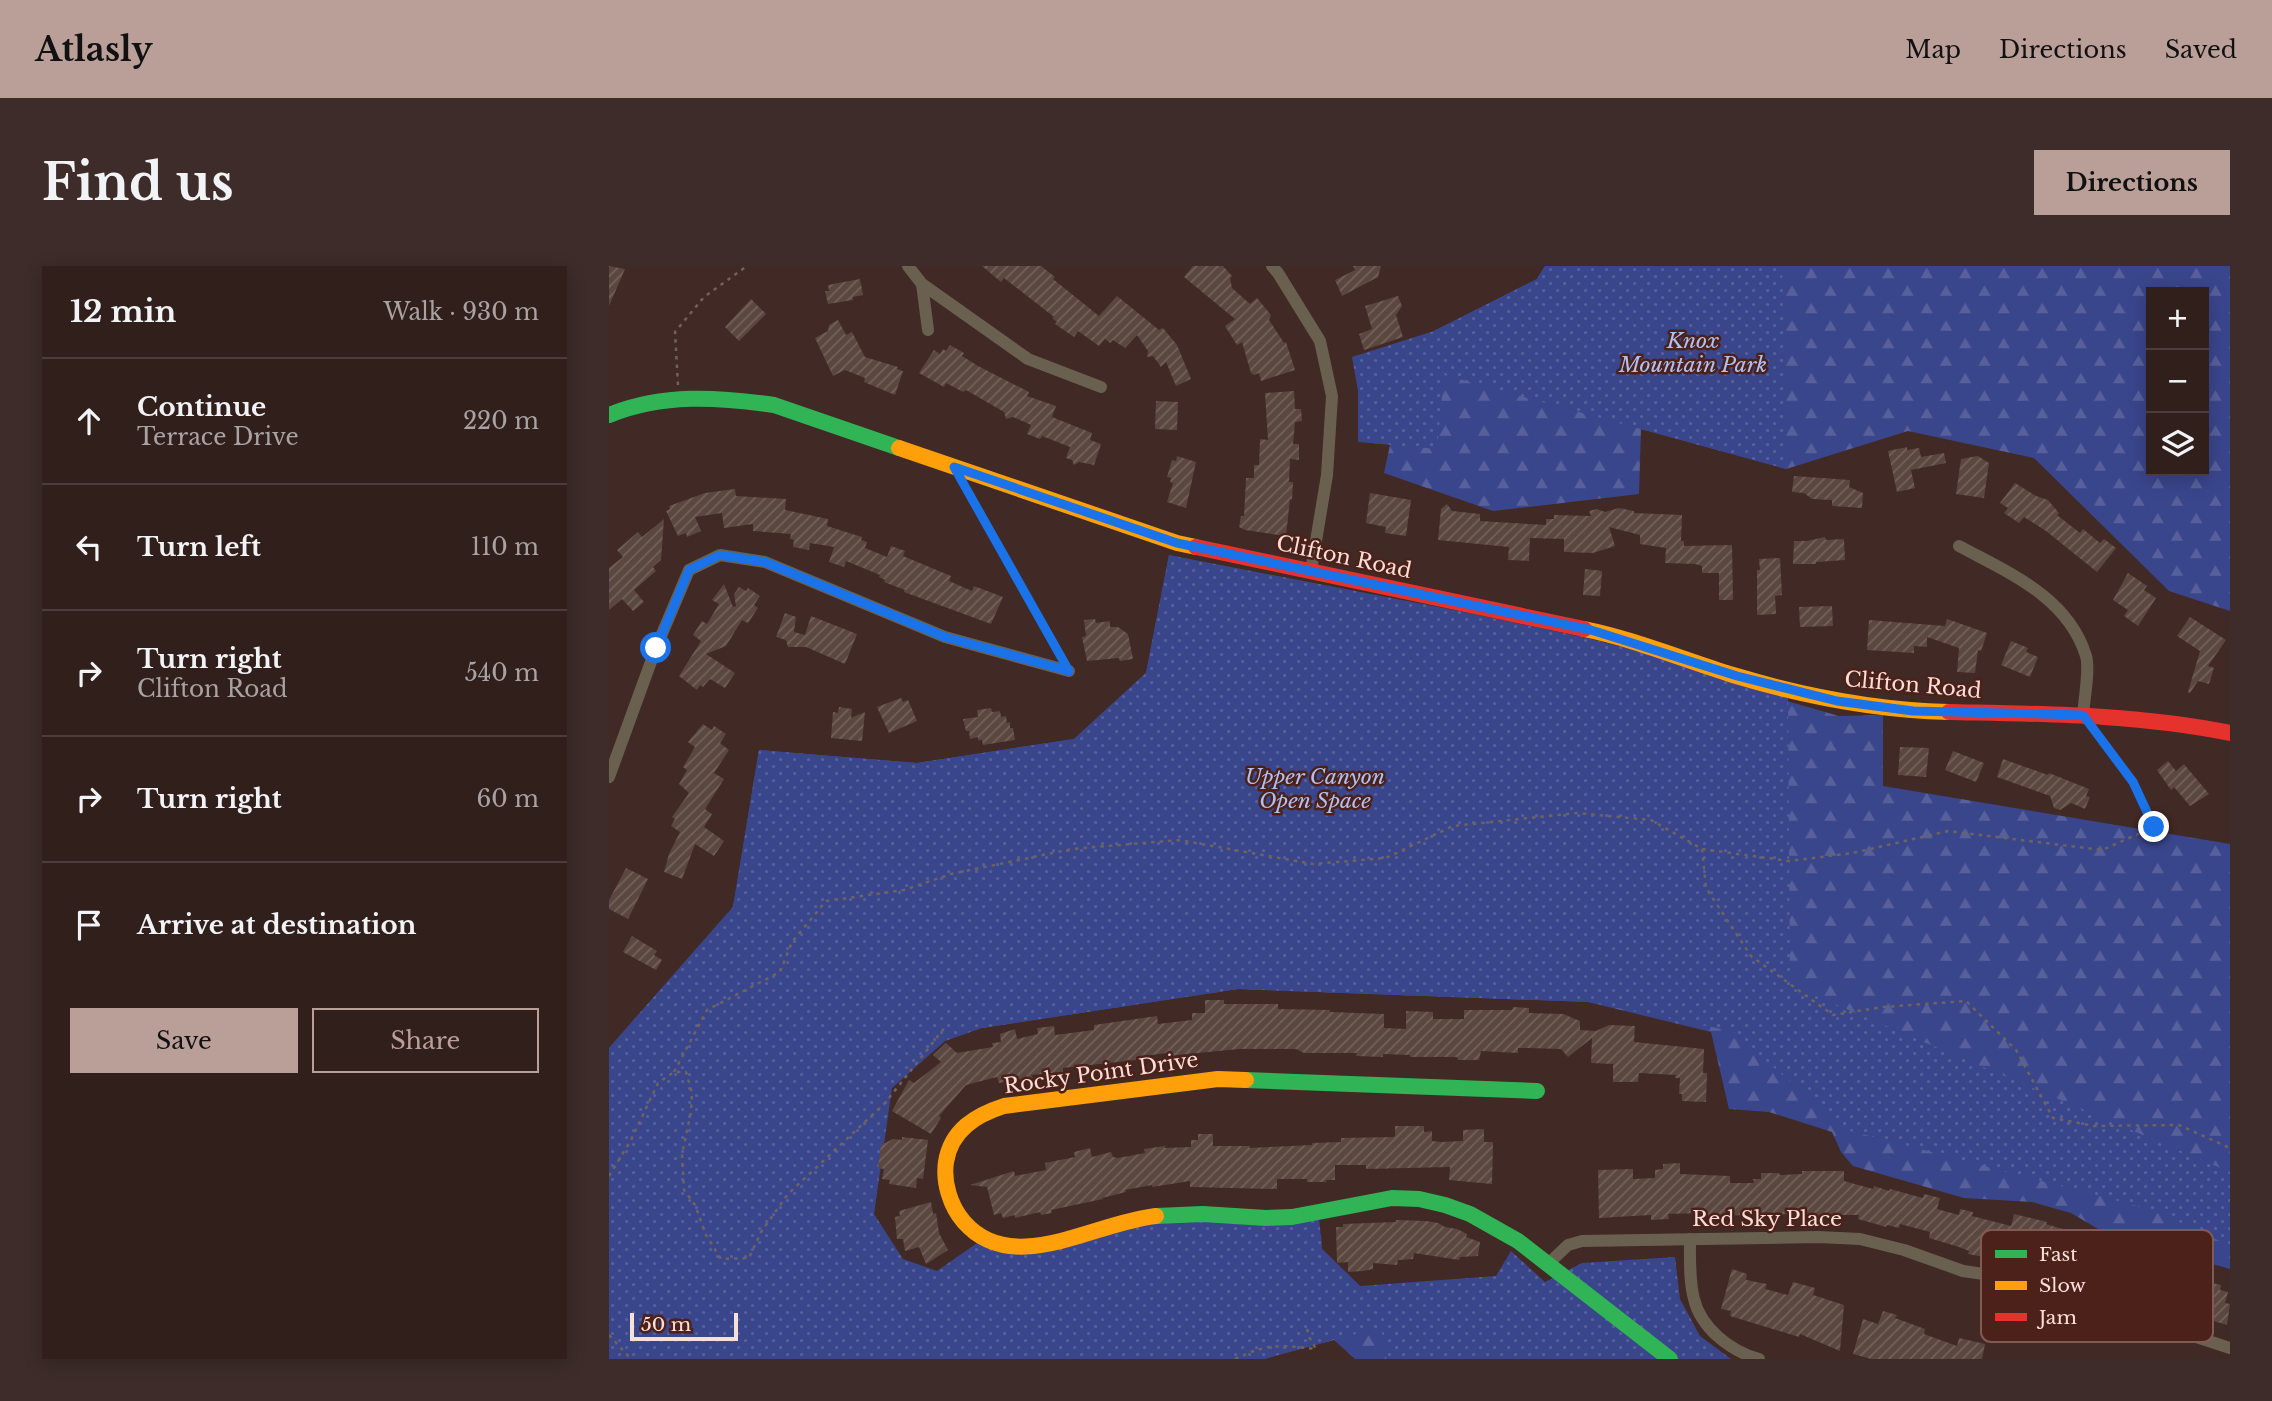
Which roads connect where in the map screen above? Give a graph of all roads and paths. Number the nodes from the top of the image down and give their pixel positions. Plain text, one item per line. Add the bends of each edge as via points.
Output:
1 (747, 266) edge
2 (908, 266) edge
3 (1278, 268) edge
4 (922, 284) junction
5 (928, 330) dead end
6 (1101, 387) dead end
7 (678, 398) junction
8 (609, 415) edge
9 (954, 467) junction
10 (1959, 546) dead end
11 (1311, 571) junction
12 (1069, 671) joint
13 (2083, 715) junction
14 (2230, 733) edge
15 (609, 777) edge
16 (1702, 849) junction
17 (946, 1026) dead end
18 (674, 1072) junction
19 (1537, 1091) dead end
20 (2230, 1148) edge
21 (609, 1176) edge
22 (1690, 1239) junction
23 (1549, 1263) junction
24 (1981, 1274) edge
25 (1307, 1326) dead end
26 (609, 1335) edge
27 (2212, 1342) edge
28 (2230, 1348) edge
29 (631, 1359) edge
30 (1235, 1359) edge
31 (1670, 1359) edge
32 (1759, 1359) edge

1 - 7 path via 704,297 675,332
2 - 4 street
3 - 11 street via 1320,341 1332,396 1327,475
4 - 5 street
4 - 6 street via 1028,359
7 - 8 street, Clifton Road
7 - 9 street, Clifton Road via 774,405
9 - 11 street, Clifton Road via 1177,543
9 - 12 path
10 - 13 street via 2037,589 2068,619 2087,658
11 - 13 street, Clifton Road via 1591,630 1737,676 1837,701 1913,711
12 - 15 street via 945,637 765,562 720,555 689,570
13 - 14 street, Clifton Road via 2182,723
13 - 16 path via 2133,782 2154,827 2102,850 1948,831 1853,853 1789,861
16 - 18 path via 1651,820 1577,813 1453,826 1386,858 1313,864 1179,840 1072,849 951,874 904,890 826,901 792,942 780,972 707,1010
16 - 20 path via 1706,888 1751,956 1833,1015 1966,1001 2016,1050 2053,1118 2094,1126 2179,1125
17 - 18 path via 885,1103 788,1194 749,1258 721,1259 684,1190 682,1154 692,1093 686,1072
18 - 21 path via 658,1083
19 - 23 street, Rocky Point Drive via 1218,1079 1017,1104 983,1113 962,1128 949,1148 945,1169 947,1195 960,1218 982,1239 1006,1247 1039,1244 1141,1218 1178,1214 1276,1218 1393,1198 1429,1200 1467,1213
22 - 23 street, Red Sky Place via 1582,1241 1567,1245
22 - 24 street, Red Sky Place via 1860,1239
22 - 32 street via 1694,1300 1707,1325 1724,1343
23 - 31 street, Rocky Point Drive
25 - 30 path via 1316,1349 1280,1345 1257,1348
26 - 29 path
27 - 28 street, Red Sky Place

